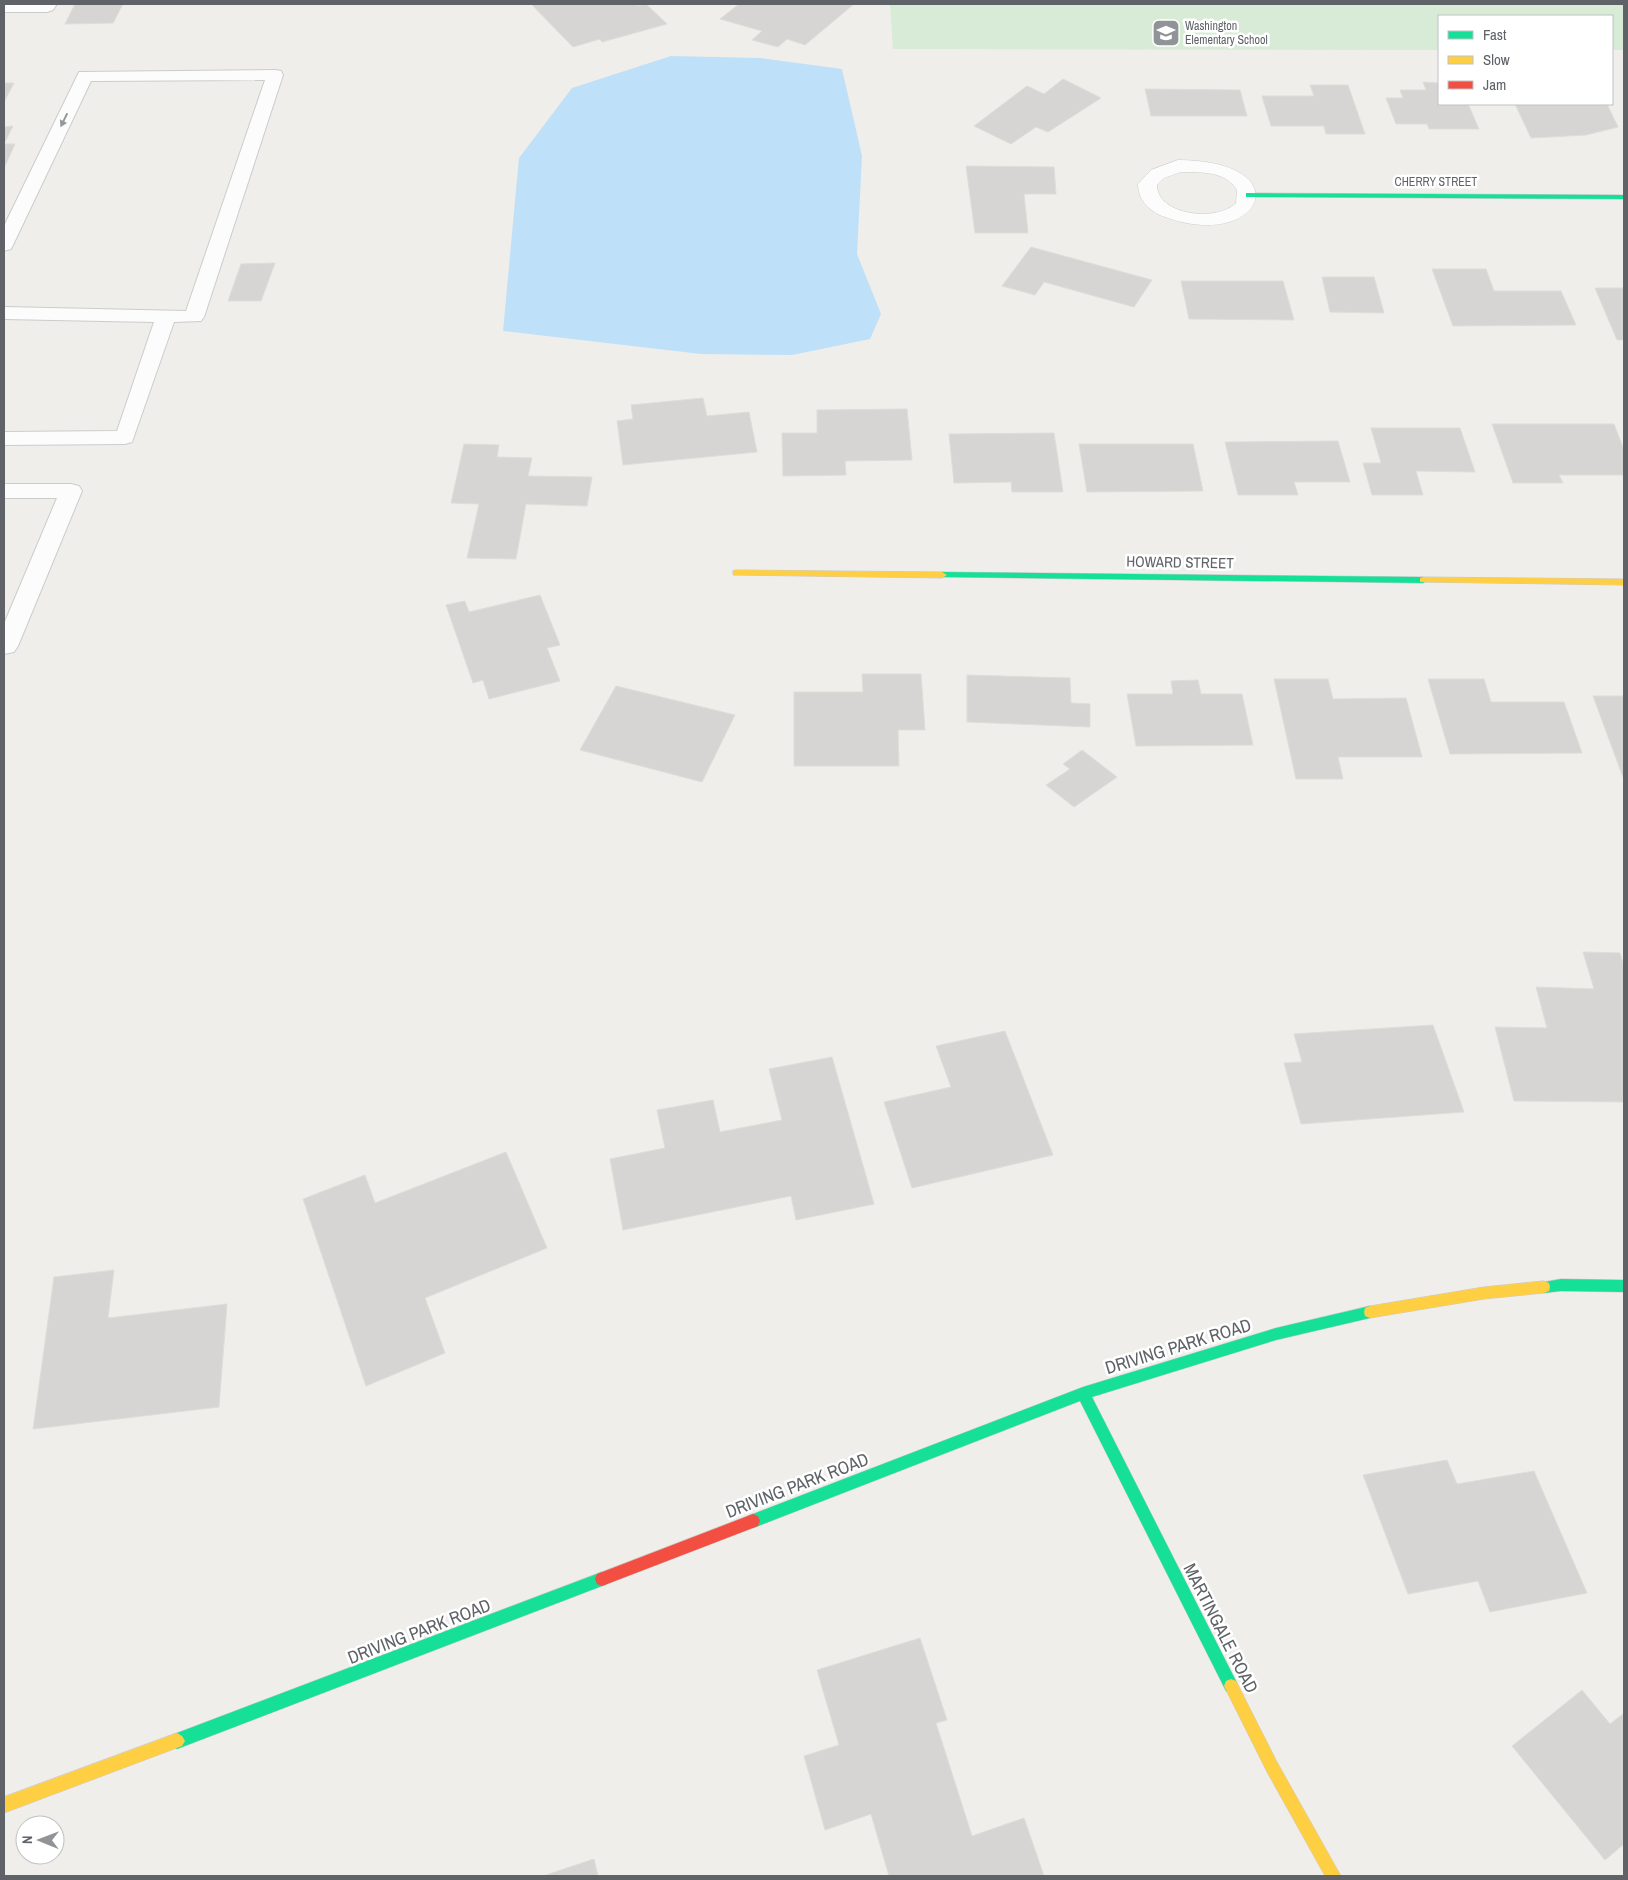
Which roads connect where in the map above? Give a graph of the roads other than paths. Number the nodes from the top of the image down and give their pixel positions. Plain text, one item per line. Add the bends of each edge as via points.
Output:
1 (49, 4) edge
2 (4, 7) edge
3 (1248, 195) junction
4 (1624, 197) edge
5 (4, 245) edge
6 (4, 313) edge
7 (166, 316) junction
8 (4, 439) edge
9 (4, 491) edge
10 (736, 573) dead end
11 (1624, 582) edge
12 (4, 646) edge
13 (1624, 1286) edge
14 (1083, 1393) junction
15 (4, 1805) edge
16 (1333, 1876) edge

1 - 2 lane via 47,7
3 - 3 street via 1247,204 1229,217 1198,221 1173,215 1154,204 1148,194 1148,185 1153,176 1165,170 1210,167 1236,178 1245,186
3 - 4 street, CHERRY STREET
7 -> 5 lane via 194,317 275,75 84,76
6 - 7 lane
7 - 8 lane via 126,437
9 - 12 lane via 71,491
10 - 11 street, HOWARD STREET
13 - 14 street, DRIVING PARK ROAD via 1561,1285 1484,1293 1368,1312 1276,1334
14 - 15 street, DRIVING PARK ROAD via 284,1702
14 - 16 street, MARTINGALE ROAD via 1272,1767

